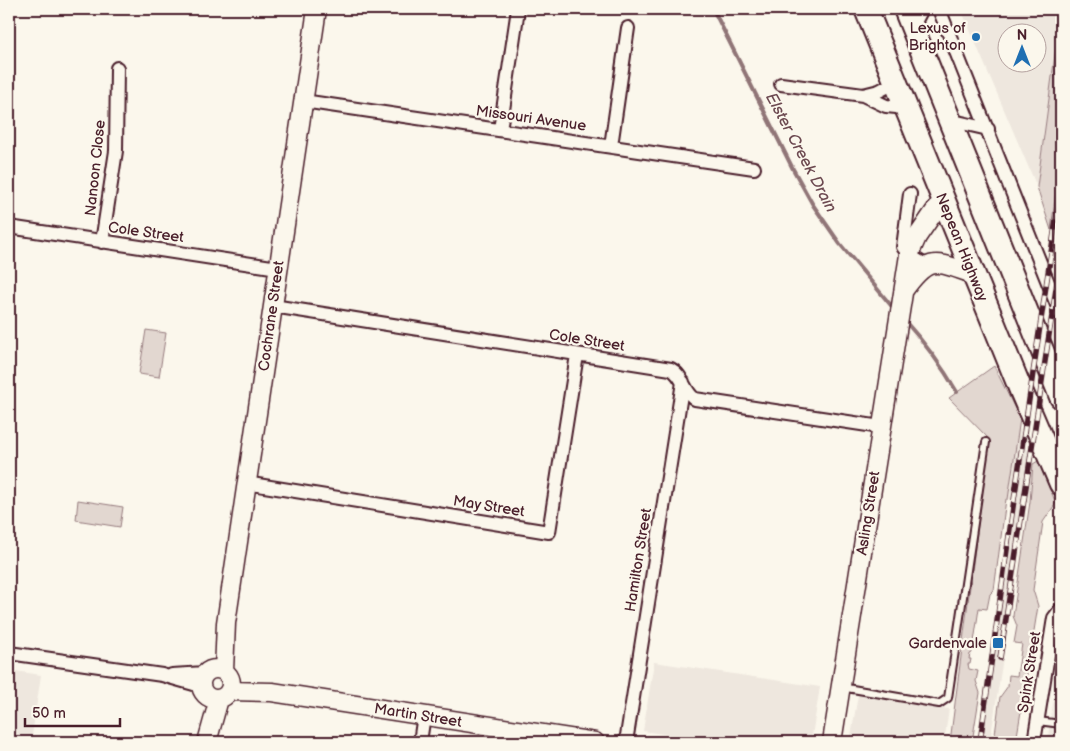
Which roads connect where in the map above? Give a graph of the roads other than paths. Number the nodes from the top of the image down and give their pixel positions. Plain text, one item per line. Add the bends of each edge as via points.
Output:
1 (317, 9) edge
2 (518, 9) edge
3 (866, 9) edge
4 (938, 9) edge
5 (913, 14) edge
6 (628, 28) dead end
7 (117, 68) dead end
8 (896, 82) junction
9 (781, 84) dead end
10 (863, 95) junction
11 (303, 101) junction
12 (907, 108) junction
13 (949, 120) junction
14 (988, 129) junction
15 (500, 130) junction
16 (916, 133) junction
17 (611, 146) junction
18 (754, 168) dead end
19 (910, 194) dead end
20 (943, 199) junction
21 (9, 227) edge
22 (102, 242) junction
23 (909, 255) junction
24 (927, 266) junction
25 (278, 268) junction
26 (973, 274) junction
27 (903, 292) junction
28 (273, 306) junction
29 (1061, 315) edge
30 (576, 355) junction
31 (683, 382) junction
32 (1061, 397) edge
33 (881, 427) junction
34 (986, 442) dead end
35 (246, 483) junction
36 (1061, 484) edge
37 (1061, 609) edge
38 (9, 653) edge
39 (216, 683) junction
40 (840, 687) junction
41 (424, 715) junction
42 (1038, 721) junction
43 (1061, 724) edge
44 (208, 739) edge
45 (831, 739) edge
46 (420, 742) edge
47 (594, 742) edge
48 (626, 742) edge
49 (1034, 742) edge

1 - 11 street, Cochrane Street
2 - 15 street
3 - 8 highway, Nepean Highway
4 - 14 street
5 - 13 highway
6 - 17 street
7 - 22 street, Nanoon Close via 116,151
8 - 10 street
8 - 12 highway, Nepean Highway
9 - 10 street
10 - 12 street via 886,106
11 - 15 street, Missouri Avenue
11 - 25 street, Cochrane Street
12 - 16 highway, Nepean Highway
13 - 14 street
13 - 16 highway
13 - 32 highway
14 - 29 street
15 - 17 street, Missouri Avenue
16 - 20 highway, Nepean Highway
17 - 18 street, Missouri Avenue
19 - 23 street, Asling Street via 903,244
20 - 23 street, Asling Street via 917,237
20 - 26 highway, Nepean Highway
21 - 22 street, Cole Street
22 - 25 street, Cole Street
23 - 24 street
23 - 27 street, Asling Street
24 - 26 street via 944,264
24 - 27 street, Asling Street via 916,273
25 - 28 street, Cochrane Street
26 - 36 highway, Nepean Highway
27 - 33 street, Asling Street
28 - 30 street, Cole Street
28 - 35 street, Cochrane Street
30 - 31 street, Cole Street via 670,369
30 - 35 street, May Street via 549,532
31 - 33 street, Cole Street via 695,399
31 - 48 street, Hamilton Street
33 - 40 street, Asling Street
34 - 40 lane via 948,698 939,704
35 - 39 street, Cochrane Street
37 - 42 street, Spink Street via 1054,618
38 - 39 street, Martin Street
39 - 41 street, Martin Street
39 - 44 street, Cochrane Street
40 - 45 street, Asling Street
41 - 46 street
41 - 47 street, Martin Street
42 - 43 lane
42 - 49 street, Spink Street

